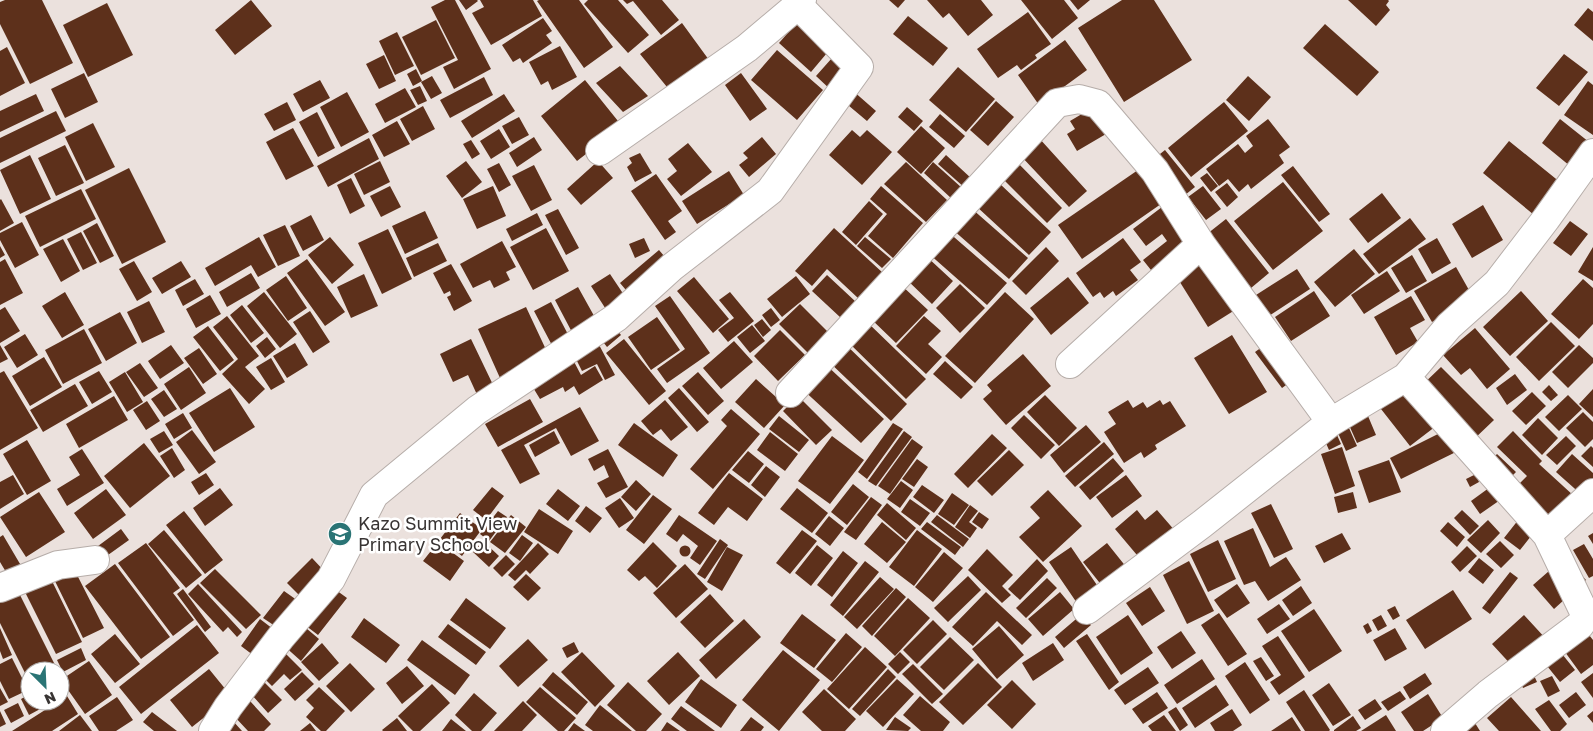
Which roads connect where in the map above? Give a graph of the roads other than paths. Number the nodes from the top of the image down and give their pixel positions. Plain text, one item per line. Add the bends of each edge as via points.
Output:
1 (800, 2) edge
2 (600, 152) dead end
3 (1593, 153) edge
4 (1201, 244) junction
5 (1070, 364) dead end
6 (1406, 377) junction
7 (790, 393) dead end
8 (1331, 422) junction
9 (1593, 493) edge
10 (1546, 535) junction
11 (95, 560) dead end
12 (0, 588) edge
13 (1087, 610) dead end
14 (213, 731) edge
15 (1445, 731) edge

1 - 2 street via 748,48
1 - 14 street via 859,67 770,191 672,267 617,317 477,410 374,495 331,579 269,653
3 - 6 street via 1497,283 1449,326
4 - 5 street
4 - 7 street via 1155,171 1098,104 1078,99 1057,103
4 - 8 street
6 - 8 street
6 - 10 street
8 - 13 street
9 - 10 street
10 - 15 street via 1584,618 1580,625 1488,694
11 - 12 street via 58,565

